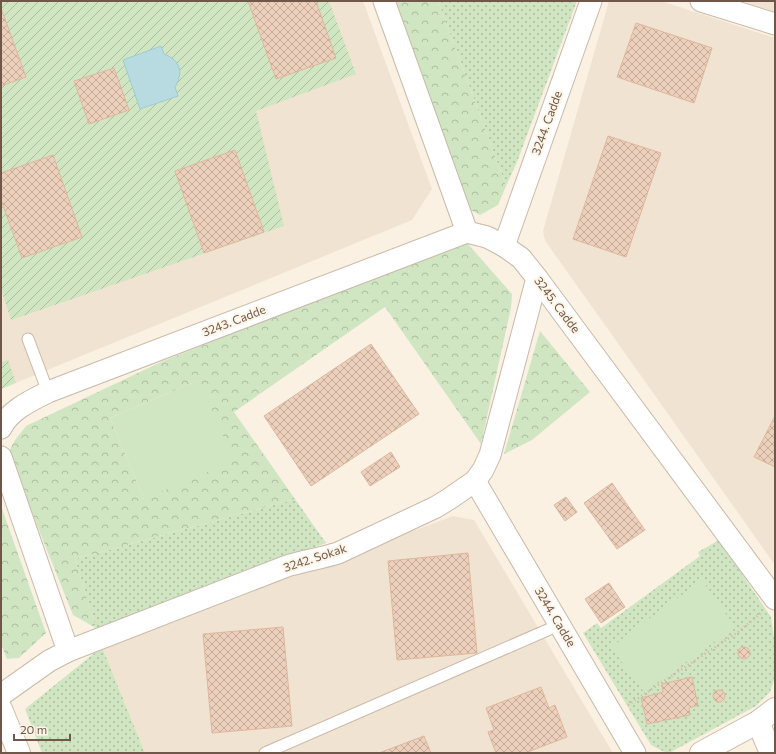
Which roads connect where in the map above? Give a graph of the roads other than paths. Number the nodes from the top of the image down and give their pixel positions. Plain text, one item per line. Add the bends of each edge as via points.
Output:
1 (384, 1) edge
2 (591, 1) edge
3 (701, 1) edge
4 (775, 24) edge
5 (467, 232) junction
6 (504, 246) junction
7 (536, 278) junction
8 (28, 339) dead end
9 (48, 392) junction
10 (4, 424) edge
11 (1, 457) edge
12 (475, 481) junction
13 (770, 604) edge
14 (559, 624) junction
15 (68, 651) junction
16 (1, 695) edge
17 (1, 709) edge
18 (775, 709) edge
19 (758, 722) junction
20 (19, 753) edge
21 (265, 753) edge
22 (635, 753) edge
23 (701, 753) edge
24 (771, 753) edge

1 - 5 street
2 - 6 street, 3244. Cadde
3 - 4 street
5 - 6 street, 3245. Cadde via 487,237
5 - 9 street, 3243. Cadde
6 - 7 street, 3245. Cadde via 521,258
7 - 12 street, 3242. Sokak via 490,455
7 - 13 street, 3245. Cadde
8 - 9 lane
9 - 10 street, 3243. Cadde via 19,408
11 - 15 street
12 - 14 street, 3244. Cadde
12 - 15 street, 3242. Sokak via 436,507 338,553 287,566
14 - 21 lane
14 - 22 street, 3244. Cadde
15 - 16 street, 3242. Sokak via 49,661
17 - 20 street
18 - 19 street
19 - 23 street
19 - 24 street

